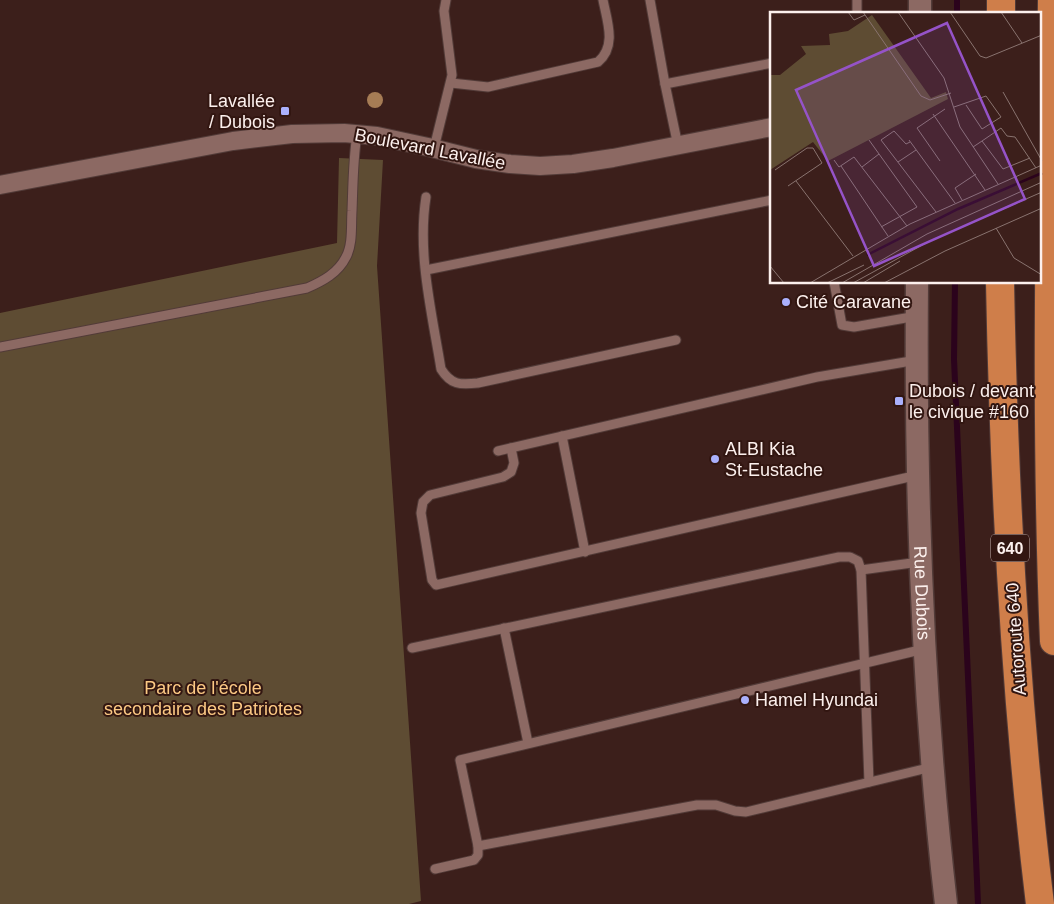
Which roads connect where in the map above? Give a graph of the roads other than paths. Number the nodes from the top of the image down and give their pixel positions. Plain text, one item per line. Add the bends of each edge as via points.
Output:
1 (446, 0) edge
2 (603, 0) edge
3 (650, 0) edge
4 (1052, 0) edge
5 (770, 63) edge
6 (452, 82) junction
7 (666, 84) junction
8 (770, 127) edge
9 (357, 134) junction
10 (678, 146) junction
11 (434, 148) junction
12 (0, 186) edge
13 (426, 197) dead end
14 (770, 200) edge
15 (426, 270) junction
16 (834, 284) edge
17 (917, 284) edge
18 (1000, 284) edge
19 (917, 316) junction
20 (676, 340) dead end
21 (0, 347) edge
22 (917, 360) junction
23 (562, 436) junction
24 (512, 448) junction
25 (498, 451) dead end
26 (918, 475) junction
27 (1049, 513) junction
28 (1054, 548) edge
29 (585, 552) junction
30 (920, 562) junction
31 (861, 570) junction
32 (504, 628) junction
33 (1054, 641) edge
34 (412, 648) dead end
35 (924, 649) junction
36 (864, 663) junction
37 (528, 743) junction
38 (1024, 751) junction
39 (932, 767) junction
40 (869, 782) junction
41 (478, 846) junction
42 (435, 869) dead end
43 (946, 904) edge
44 (1025, 904) edge
45 (1040, 904) edge

1 - 6 lane via 444,12
2 - 6 lane via 609,45 606,55 598,62 488,87
3 - 7 lane
4 - 27 highway, 640
5 - 7 lane
6 - 11 lane
7 - 10 lane
8 - 10 street, Boulevard Lavallée
9 - 11 street, Boulevard Lavallée
9 - 12 street, Boulevard Lavallée via 305,133 241,140
9 - 21 lane via 351,241 347,256 325,280 307,288
10 - 11 street, Boulevard Lavallée via 586,162 540,166 499,163
13 - 15 lane via 423,215
14 - 15 lane
15 - 20 lane via 441,369 455,383 467,385 491,381
16 - 19 lane via 842,324 848,327
17 - 19 street, Rue Dubois
18 - 38 highway, Autoroute 640 / 640 via 1010,548
19 - 22 street, Rue Dubois
22 - 23 lane via 809,379
22 - 26 street, Rue Dubois
23 - 24 lane
23 - 29 lane
24 - 25 lane
24 - 29 lane via 514,463 511,472 430,495 422,502 432,580 436,585 443,585
26 - 29 lane
26 - 30 street, Rue Dubois
27 - 28 highway
27 - 33 highway, 640
30 - 31 lane
30 - 35 street, Rue Dubois
31 - 32 lane via 858,561 839,557
31 - 36 lane
32 - 34 lane
32 - 37 lane
35 - 36 lane
35 - 39 street, Rue Dubois
36 - 37 lane
36 - 40 lane
37 - 41 lane via 460,760
38 - 44 highway
38 - 45 highway, Autoroute 640 / 640
39 - 40 lane
39 - 43 street, Rue Dubois
40 - 41 lane via 746,812 716,804 697,805
41 - 42 lane via 474,860

